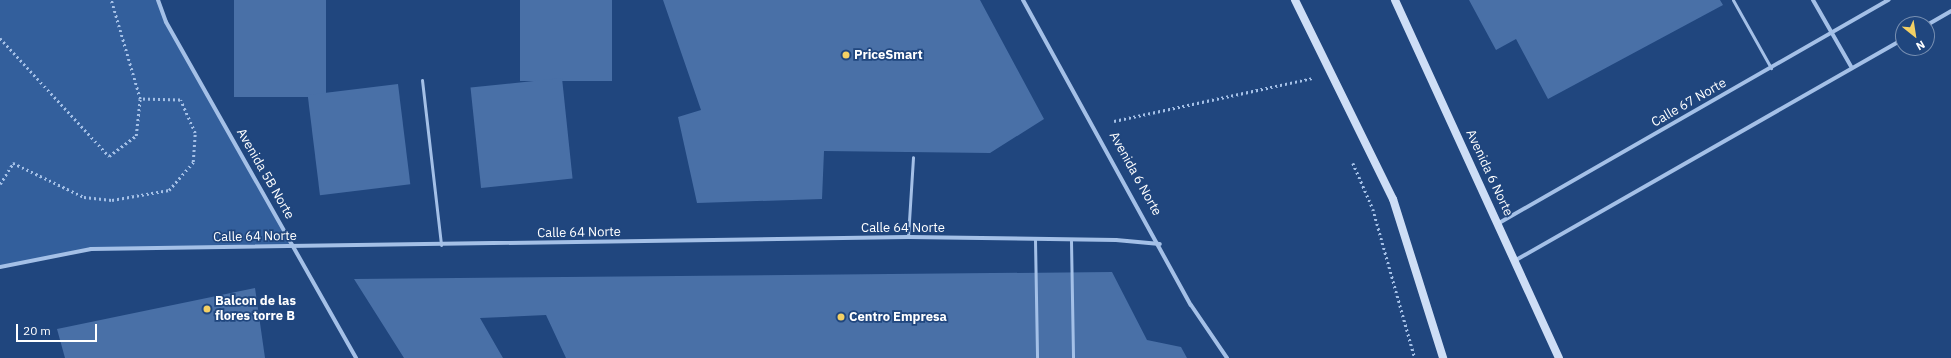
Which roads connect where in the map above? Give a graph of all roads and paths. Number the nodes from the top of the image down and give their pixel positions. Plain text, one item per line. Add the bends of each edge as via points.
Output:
1 (111, 0) edge
2 (158, 0) edge
3 (1023, 0) edge
4 (1295, 0) edge
5 (1395, 0) edge
6 (1733, 0) edge
7 (1812, 0) edge
8 (1889, 0) edge
9 (1951, 11) edge
10 (1935, 20) edge
11 (1831, 33) junction
12 (0, 38) edge
13 (1895, 44) edge
14 (1771, 68) junction
15 (1852, 68) junction
16 (1312, 71) dead end
17 (1331, 74) junction
18 (1315, 78) junction
19 (422, 80) dead end
20 (1318, 85) dead end
21 (140, 99) junction
22 (1114, 121) dead end
23 (913, 157) dead end
24 (1351, 158) dead end
25 (0, 184) edge
26 (1499, 223) junction
27 (908, 238) junction
28 (1035, 240) junction
29 (1071, 241) junction
30 (441, 244) junction
31 (1160, 244) junction
32 (295, 246) junction
33 (1516, 260) junction
34 (0, 267) edge
35 (356, 358) edge
36 (1037, 358) edge
37 (1073, 358) edge
38 (1227, 358) edge
39 (1415, 358) edge
40 (1443, 358) edge
41 (1559, 358) edge

1 - 21 path
2 - 32 street, Avenida 5B Norte via 166,22
3 - 31 street, Avenida 6 Norte
4 - 17 main road
5 - 26 main road, Avenida 6 Norte
6 - 14 lane
7 - 11 street
8 - 11 street, Calle 67 Norte
9 - 10 street
11 - 14 street, Calle 67 Norte
11 - 15 street
12 - 21 path via 109,156 136,136
13 - 15 street
14 - 26 street, Calle 67 Norte
15 - 33 street
16 - 18 path
17 - 18 path
17 - 40 main road via 1393,199
18 - 20 path
18 - 22 path
19 - 30 lane
21 - 25 path via 180,100 195,133 193,162 169,190 112,200 84,197 13,163
23 - 27 lane
24 - 39 path via 1373,209
26 - 33 main road, Avenida 6 Norte
27 - 28 street, Calle 64 Norte
27 - 30 street, Calle 64 Norte
28 - 29 street, Calle 64 Norte
28 - 36 lane
29 - 31 street, Calle 64 Norte
29 - 37 lane
30 - 32 street, Calle 64 Norte
31 - 38 street, Avenida 6 Norte via 1191,305
32 - 34 street, Calle 64 Norte via 91,249
32 - 35 street, Avenida 5B Norte
33 - 41 main road, Avenida 6 Norte

